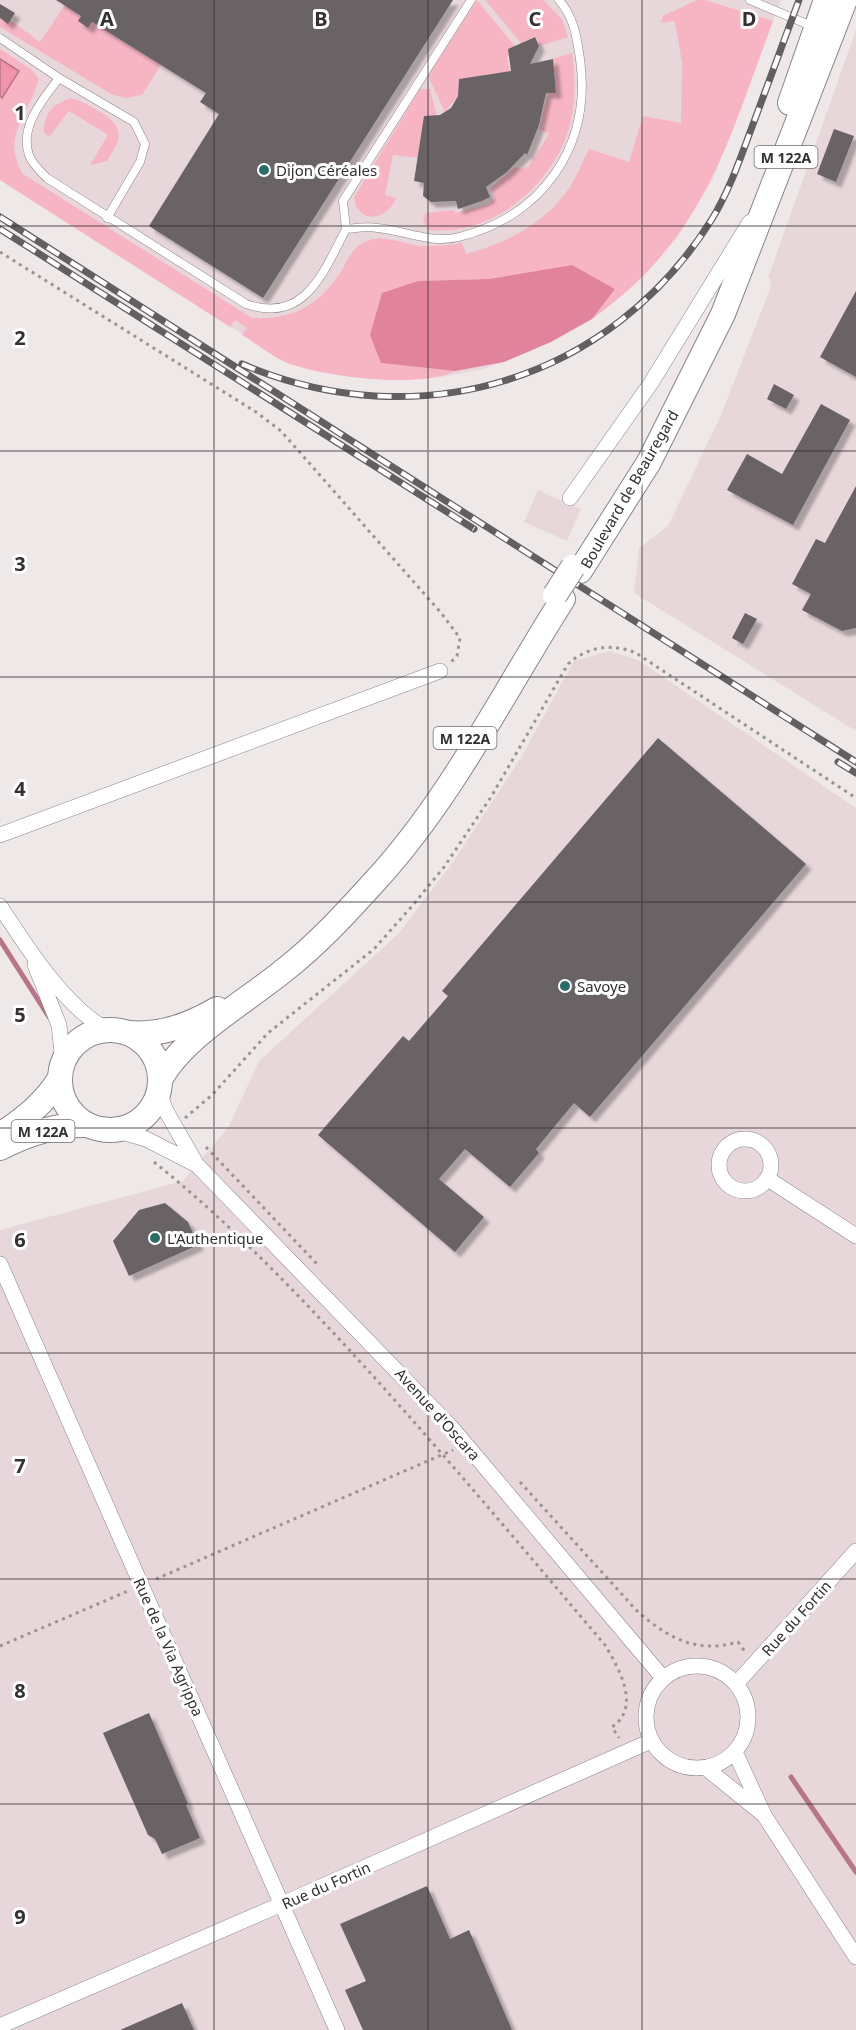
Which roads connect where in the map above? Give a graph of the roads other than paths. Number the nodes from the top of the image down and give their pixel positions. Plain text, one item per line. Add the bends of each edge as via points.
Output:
1 (471, 0) edge
2 (559, 0) edge
3 (750, 0) edge
4 (826, 0) edge
5 (845, 0) edge
6 (815, 27) junction
7 (0, 38) edge
8 (59, 78) junction
9 (107, 218) junction
10 (750, 222) junction
11 (346, 229) junction
12 (570, 498) dead end
13 (577, 569) junction
14 (440, 671) road end
15 (0, 835) edge
16 (373, 876) junction
17 (0, 906) edge
18 (27, 949) junction
19 (118, 1032) junction
20 (61, 1070) junction
21 (160, 1086) junction
22 (88, 1125) junction
23 (115, 1130) junction
24 (0, 1135) edge
25 (0, 1148) edge
26 (197, 1165) junction
27 (768, 1179) dead end
28 (856, 1236) edge
29 (0, 1264) edge
30 (856, 1551) edge
31 (663, 1678) junction
32 (736, 1684) junction
33 (651, 1741) junction
34 (735, 1752) junction
35 (706, 1768) junction
36 (764, 1815) junction
37 (282, 1904) junction
38 (856, 1957) edge
39 (0, 2026) edge
40 (337, 2030) edge

1 - 11 lane via 343,201
2 - 11 lane via 573,21 583,81 575,135 565,159 542,193 495,227 456,238 416,237 377,228
3 - 6 lane
4 - 6 main road, Boulevard de Beauregard / M 122A
5 - 13 main road, Boulevard de Beauregard / M 122A via 723,314 648,462
6 - 10 main road, Boulevard de Beauregard / M 122A
7 - 8 lane
8 - 9 lane via 38,106 26,138 30,158 47,178
8 - 9 lane via 134,122 145,144 140,162
9 - 11 lane via 246,304 266,311 292,304 316,287
10 - 12 street via 651,383
10 - 13 main road, Boulevard de Beauregard / M 122A via 683,377
13 - 16 main road, Boulevard de Beauregard / M 122A, bridge
14 - 15 street
16 - 19 main road, M 122A via 307,937 218,1009 166,1031
16 - 21 main road, M 122A via 317,942 180,1052
17 - 18 street
18 - 19 street via 76,1007
18 - 20 street via 56,1015 62,1040
19 - 20 main road via 90,1034 78,1041
19 - 21 main road via 148,1048 155,1058
20 - 22 main road via 66,1105
20 - 24 main road, M 122A via 46,1098
21 - 23 main road via 144,1117
21 - 26 street, Avenue d'Oscara via 174,1127
22 - 23 main road
22 - 25 main road, M 122A via 39,1132
23 - 26 street, Avenue d'Oscara via 137,1135
26 - 31 street, Avenue d'Oscara via 467,1444
27 - 28 street
29 - 37 street, Rue de la Via Agrippa
30 - 32 street, Rue du Fortin
31 - 32 street via 688,1666 703,1666 718,1670
31 - 33 street via 646,1707 645,1723
32 - 34 street via 747,1705 749,1722 745,1738
33 - 35 street via 673,1763 689,1769
33 - 37 street, Rue du Fortin
34 - 35 street via 722,1763
34 - 36 street
35 - 36 street
36 - 38 street
37 - 39 street, Rue du Fortin
37 - 40 street, Rue de la Via Agrippa

